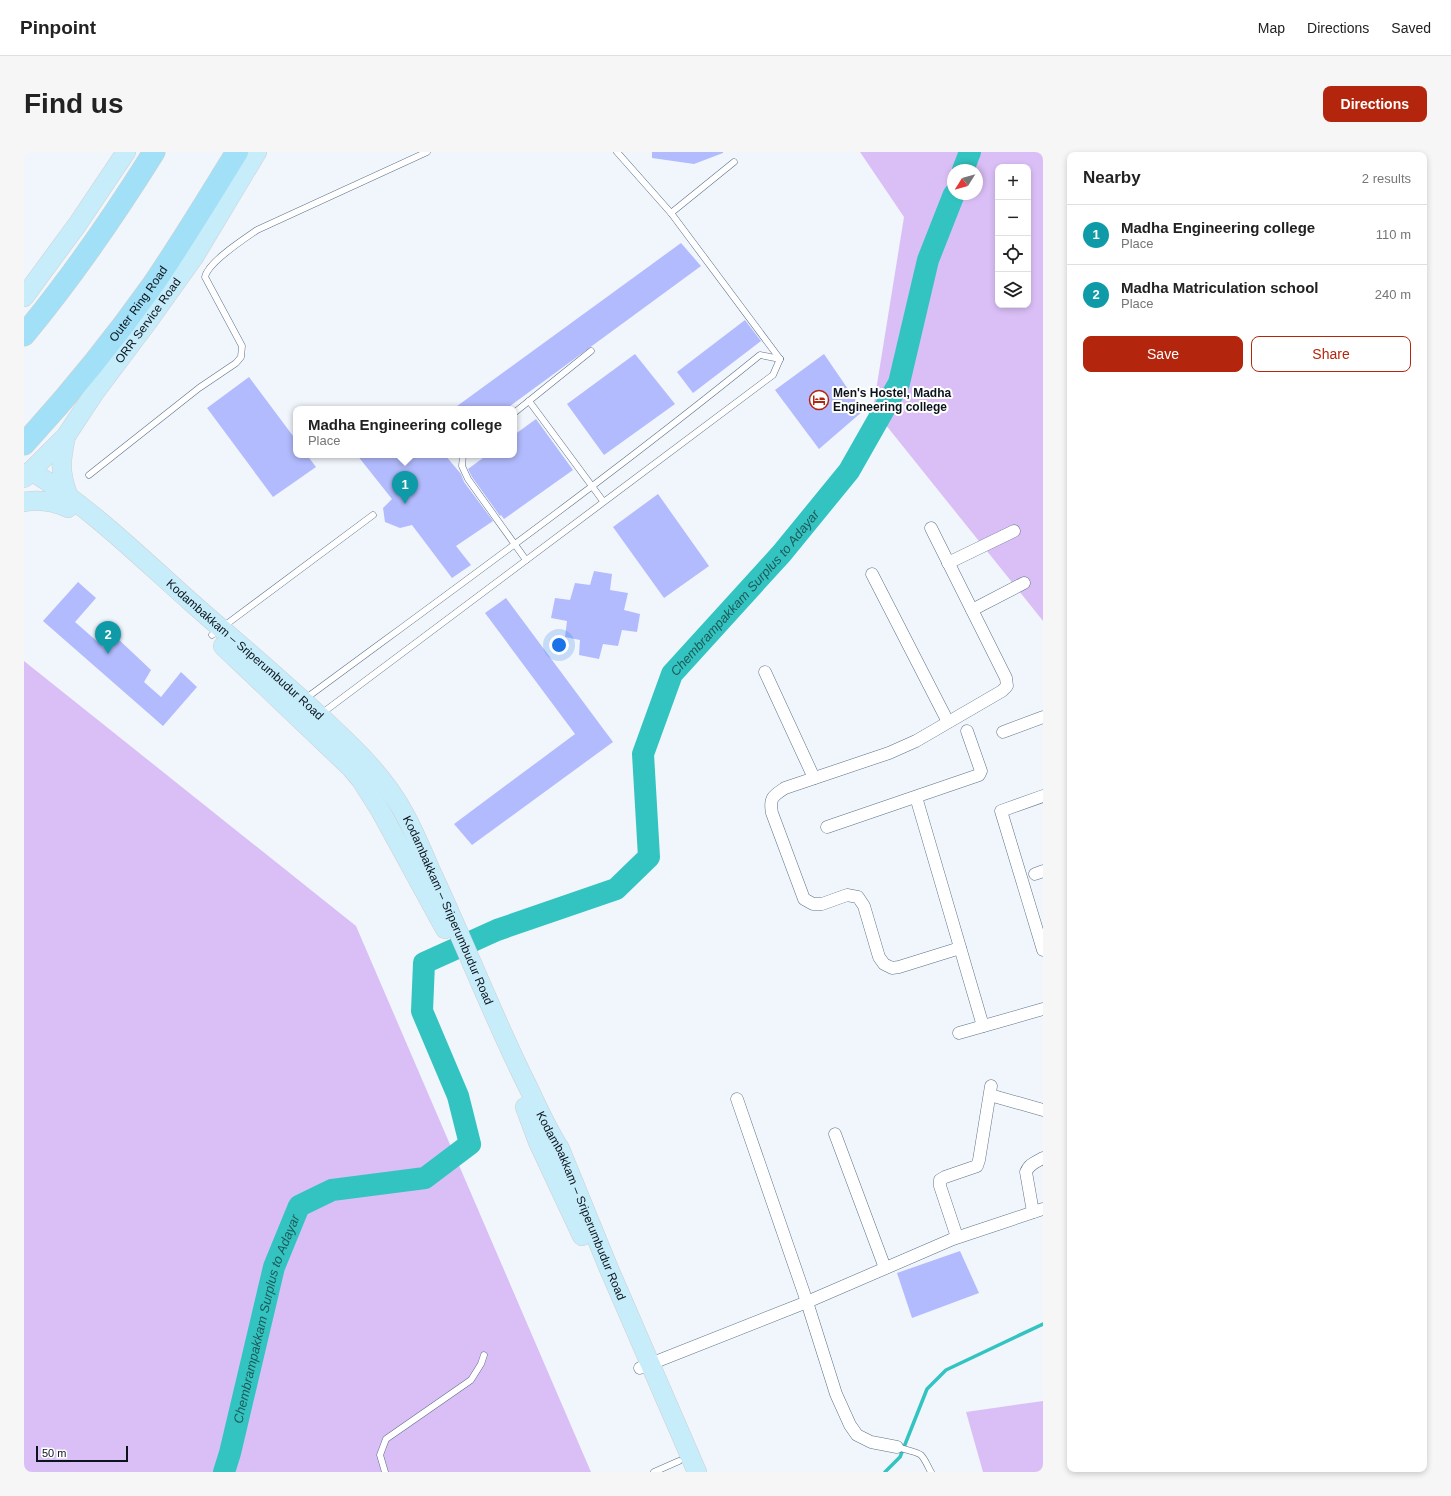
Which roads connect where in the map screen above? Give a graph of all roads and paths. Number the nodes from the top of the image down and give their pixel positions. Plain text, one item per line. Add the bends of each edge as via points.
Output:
1 (126, 152) edge
2 (154, 152) edge
3 (236, 152) edge
4 (257, 152) edge
5 (427, 152) edge
6 (617, 152) edge
7 (734, 162) dead end
8 (671, 213) junction
9 (24, 297) edge
10 (24, 335) edge
11 (591, 351) dead end
12 (780, 359) junction
13 (529, 401) junction
14 (517, 411) edge
15 (66, 436) junction
16 (24, 444) edge
17 (463, 458) edge
18 (26, 471) edge
19 (88, 475) dead end
20 (591, 486) junction
21 (603, 501) junction
22 (24, 502) edge
23 (68, 502) junction
24 (373, 515) dead end
25 (931, 528) dead end
26 (1014, 531) dead end
27 (514, 544) junction
28 (526, 560) junction
29 (948, 563) junction
30 (872, 574) dead end
31 (1024, 582) dead end
32 (972, 610) junction
33 (216, 632) junction
34 (765, 672) dead end
35 (297, 705) junction
36 (1043, 717) edge
37 (312, 720) junction
38 (948, 722) junction
39 (967, 731) dead end
40 (1003, 732) dead end
41 (814, 778) junction
42 (1043, 796) edge
43 (916, 797) junction
44 (827, 827) dead end
45 (960, 948) junction
46 (1043, 950) edge
47 (1043, 1009) edge
48 (983, 1026) junction
49 (959, 1032) dead end
50 (737, 1099) dead end
51 (1043, 1110) edge
52 (835, 1134) dead end
53 (1043, 1158) edge
54 (1038, 1210) edge
55 (957, 1238) junction
56 (885, 1268) junction
57 (807, 1302) junction
58 (484, 1355) dead end
59 (645, 1367) junction
60 (902, 1449) joint
61 (681, 1467) edge
62 (385, 1472) edge
63 (654, 1472) edge
64 (697, 1472) edge
65 (931, 1472) edge

1 - 9 main road
2 - 10 highway via 89,251
3 - 16 highway, Outer Ring Road via 185,237 136,309
4 - 15 main road, ORR Service Road via 194,258 95,392
5 - 19 lane via 258,230 236,244 209,269 205,278 242,346 241,356 236,363 199,388
6 - 8 lane
7 - 8 lane
8 - 12 lane
11 - 13 lane
12 - 20 lane via 760,355 688,414
12 - 21 lane via 773,375
13 - 14 lane
13 - 20 lane
15 - 18 main road, ORR Service Road
15 - 23 main road via 61,473
17 - 27 lane via 462,466 468,479
18 - 23 main road, Kodambakkam – Sriperumbudur Road
20 - 21 lane
20 - 27 lane
21 - 28 lane
22 - 23 main road
23 - 33 main road, Kodambakkam – Sriperumbudur Road
24 - 33 lane
25 - 29 street
26 - 29 street
27 - 28 lane
27 - 35 lane
28 - 37 lane
29 - 32 street
30 - 38 street
31 - 32 street
32 - 38 street via 1008,686
33 - 35 main road, Kodambakkam – Sriperumbudur Road
34 - 41 street
35 - 37 main road, Kodambakkam – Sriperumbudur Road
36 - 40 street
37 - 59 main road, Kodambakkam – Sriperumbudur Road via 363,757 384,782 405,814 460,948 560,1149 609,1269
38 - 41 street via 889,753
39 - 43 street via 981,770 979,775
41 - 45 street via 785,788 774,795 770,803 804,899 813,904 822,904 847,895 858,897 864,906 878,957 892,968
42 - 46 street via 1001,812
43 - 44 street
43 - 45 street
45 - 48 street
47 - 48 street
48 - 49 street
50 - 57 street
51 - 55 street via 990,1091 977,1166 940,1180
52 - 56 street
53 - 54 street via 1034,1162 1026,1172
54 - 55 street
55 - 56 street
56 - 57 street
57 - 59 street
57 - 60 street via 836,1394 850,1425 857,1435 871,1442
58 - 62 lane via 471,1380 386,1439 380,1455
59 - 61 main road, Kodambakkam – Sriperumbudur Road
59 - 64 main road, Kodambakkam – Sriperumbudur Road
60 - 65 lane via 921,1455
61 - 63 lane

